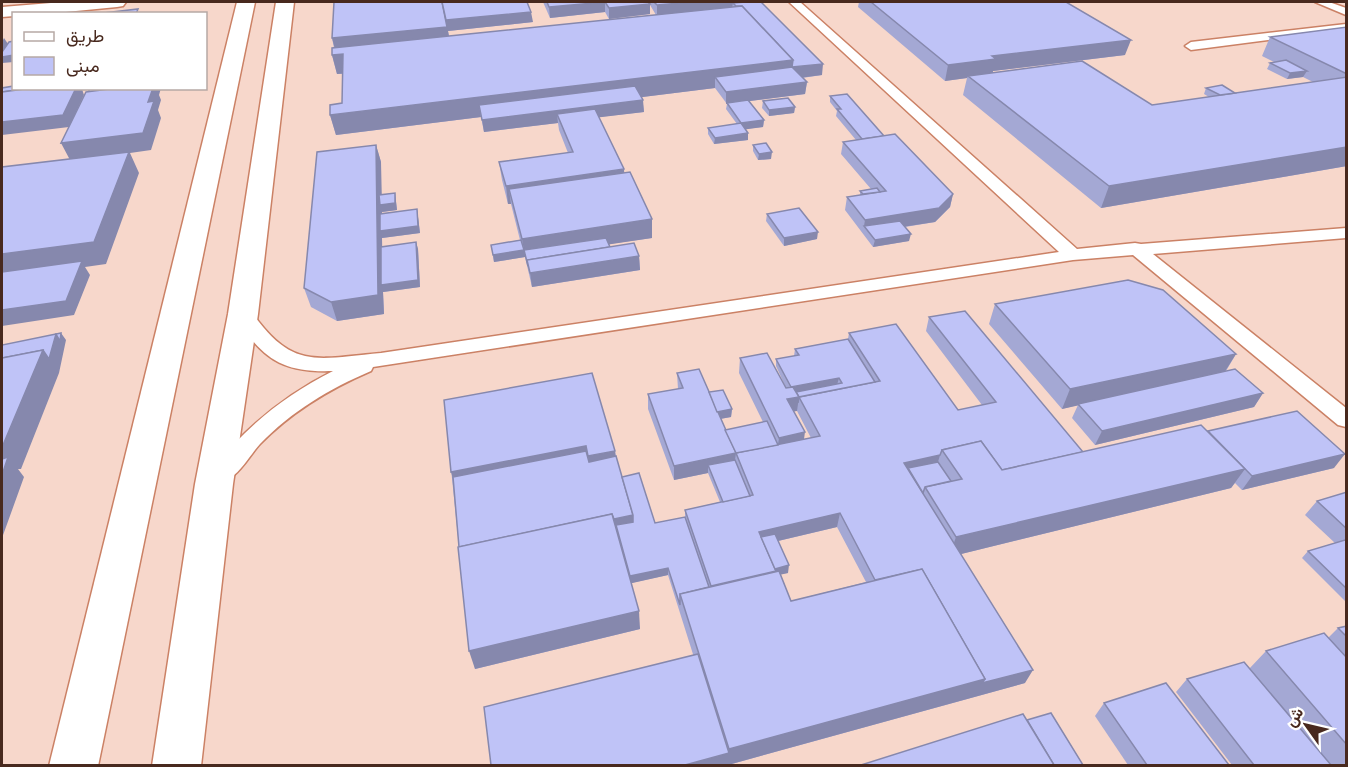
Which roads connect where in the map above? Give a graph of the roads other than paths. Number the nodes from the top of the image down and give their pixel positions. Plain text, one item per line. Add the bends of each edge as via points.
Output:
1 (117, 2) edge
2 (243, 2) edge
3 (283, 2) edge
4 (794, 2) edge
5 (1320, 2) edge
6 (2, 12) edge
7 (1347, 12) edge
8 (1347, 27) edge
9 (1191, 46) dead end
10 (1347, 232) edge
11 (1135, 248) junction
12 (1073, 255) junction
13 (243, 314) junction
14 (381, 360) junction
15 (1347, 418) edge
16 (213, 484) junction
17 (73, 765) edge
18 (177, 765) edge

1 - 6 main road
2 - 17 main road
3 - 13 main road
4 - 12 lane
5 - 7 lane
8 - 9 lane
10 - 11 lane
11 - 12 lane
11 - 15 lane
12 - 14 lane
13 - 14 lane via 262,341 292,360 316,364
13 - 16 main road
14 - 16 lane via 308,393 271,419 239,450
16 - 18 main road

